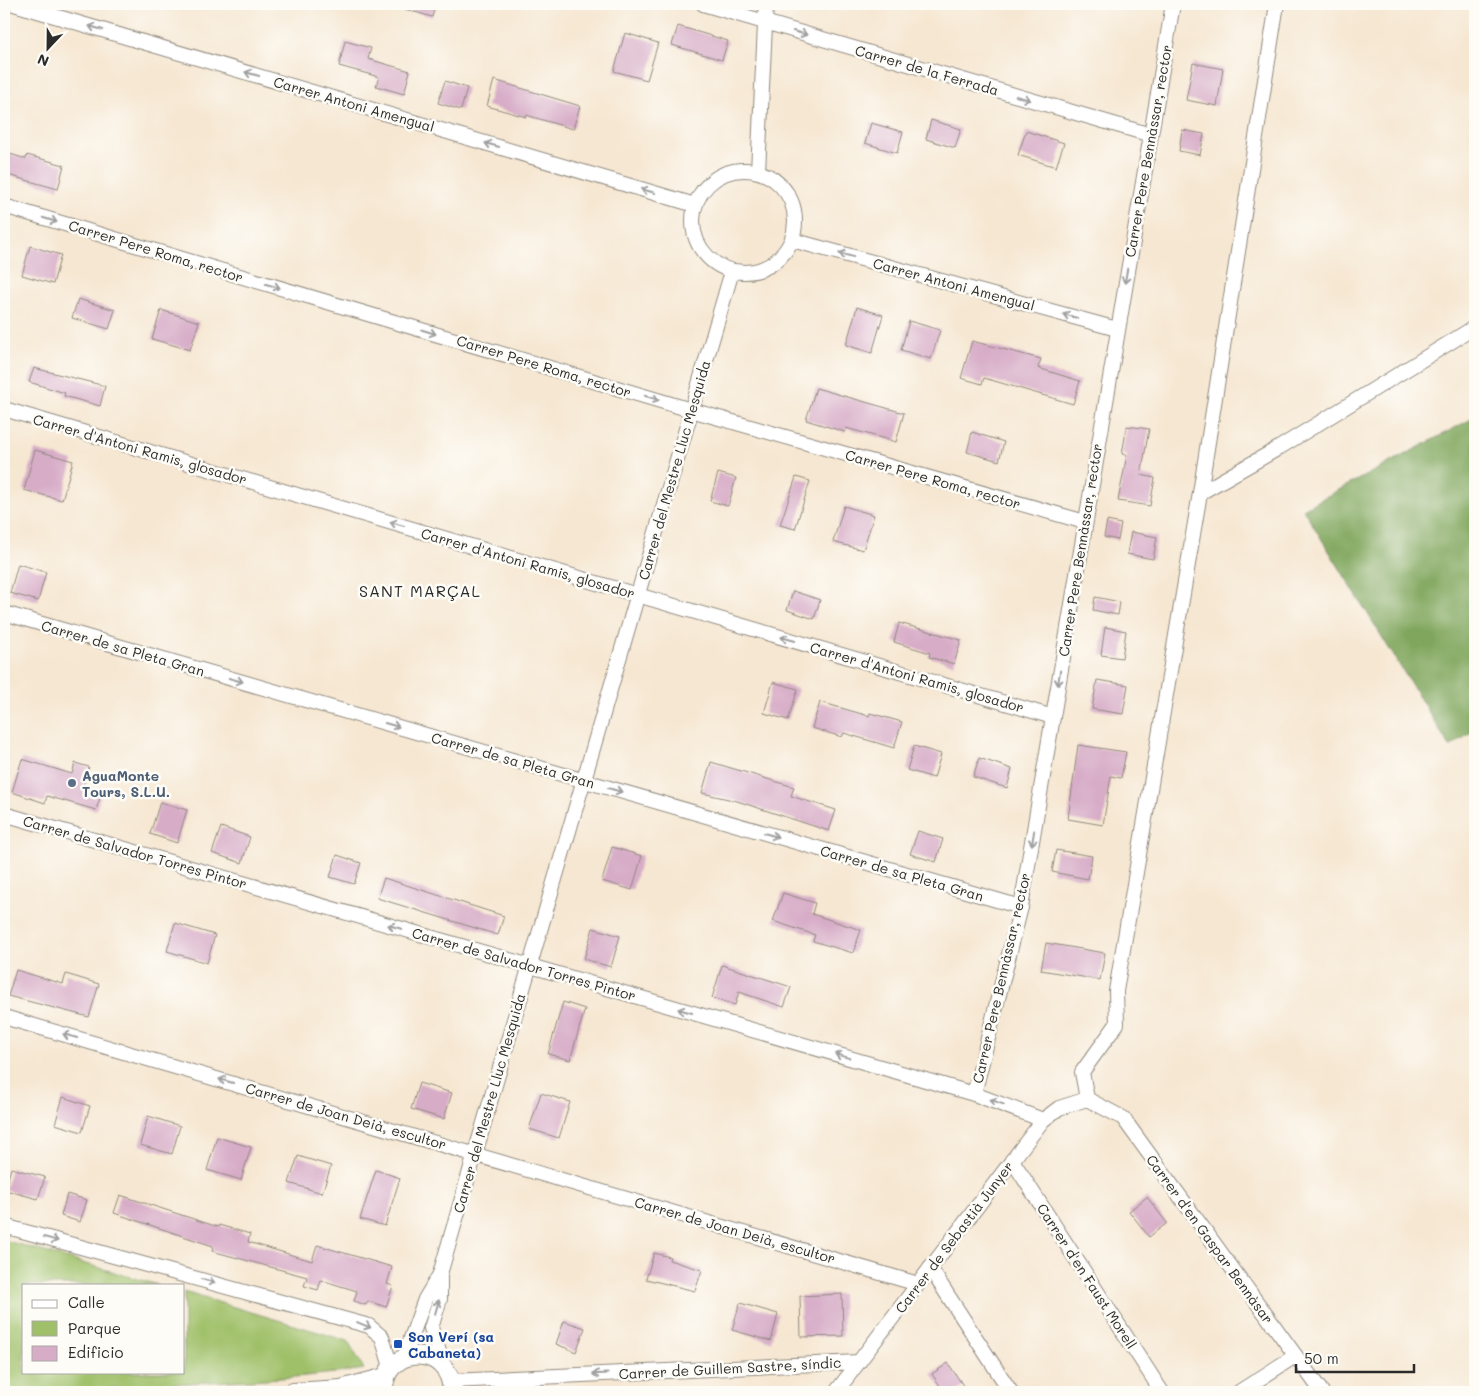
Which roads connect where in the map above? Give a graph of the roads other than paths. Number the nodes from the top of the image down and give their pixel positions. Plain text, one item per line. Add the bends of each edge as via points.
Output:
1 (14, 4) edge
2 (703, 4) edge
3 (766, 4) edge
4 (1173, 4) edge
5 (1277, 4) edge
6 (38, 7) edge
7 (765, 22) junction
8 (1151, 135) junction
9 (758, 171) junction
10 (694, 204) junction
11 (4, 206) edge
12 (792, 240) junction
13 (732, 271) junction
14 (1475, 328) edge
15 (1117, 329) junction
16 (4, 409) edge
17 (691, 410) junction
18 (1200, 493) junction
19 (1085, 522) junction
20 (637, 595) junction
21 (4, 613) edge
22 (1053, 717) junction
23 (583, 780) junction
24 (4, 814) edge
25 (1021, 908) junction
26 (529, 966) junction
27 (4, 1017) edge
28 (974, 1094) junction
29 (1086, 1099) junction
30 (1043, 1120) junction
31 (474, 1153) junction
32 (1012, 1160) junction
33 (4, 1226) edge
34 (930, 1268) junction
35 (440, 1274) junction
36 (918, 1284) junction
37 (1295, 1356) junction
38 (859, 1362) junction
39 (391, 1374) edge
40 (845, 1380) junction
41 (449, 1381) edge
42 (346, 1391) edge
43 (293, 1392) edge
44 (836, 1392) edge
45 (854, 1392) edge
46 (1010, 1392) edge
47 (1162, 1392) edge
48 (1239, 1392) edge
49 (1322, 1392) edge

1 - 6 street, Carrer Antoni Amengual
2 - 7 street, Carrer de la Ferrada
3 - 7 street
4 - 8 street, Carrer Pere Bennàssar, rector
5 - 18 street
10 -> 6 street, Carrer Antoni Amengual
7 -> 8 street, Carrer de la Ferrada
7 - 9 street
8 -> 15 street, Carrer Pere Bennàssar, rector
9 - 10 street via 742,169 713,179
9 - 12 street via 774,179 794,206 796,223
10 - 13 street via 695,238 703,253
11 -> 17 street, Carrer Pere Roma, rector
12 - 13 street via 774,263 761,270
15 -> 12 street, Carrer Antoni Amengual
13 - 17 street, Carrer del Mestre Lluc Mesquida
14 - 18 street
15 - 19 street, Carrer Pere Bennàssar, rector
20 -> 16 street, Carrer d'Antoni Ramis, glosador
17 - 19 street, Carrer Pere Roma, rector
17 - 20 street, Carrer del Mestre Lluc Mesquida
18 - 29 street via 1116,991 1117,1024 1082,1072
19 -> 22 street, Carrer Pere Bennàssar, rector
22 -> 20 street, Carrer d'Antoni Ramis, glosador
20 - 23 street, Carrer del Mestre Lluc Mesquida
21 -> 23 street, Carrer de sa Pleta Gran
22 -> 25 street, Carrer Pere Bennàssar, rector
23 -> 25 street, Carrer de sa Pleta Gran
23 - 26 street, Carrer del Mestre Lluc Mesquida
26 -> 24 street, Carrer de Salvador Torres Pintor
25 - 28 street, Carrer Pere Bennàssar, rector
28 -> 26 street, Carrer de Salvador Torres Pintor
26 - 31 street, Carrer del Mestre Lluc Mesquida
31 -> 27 street, Carrer de Joan Deià, escultor
30 -> 28 street, Carrer de Salvador Torres Pintor
29 - 30 street, Carrer de Sebastià Junyer via 1059,1108
29 - 37 street, Carrer d'en Gaspar Bennàsar via 1123,1118
30 - 32 street, Carrer de Sebastià Junyer
31 - 35 street, Carrer del Mestre Lluc Mesquida
31 - 36 street, Carrer de Joan Deià, escultor
32 - 34 street, Carrer de Sebastià Junyer
32 - 47 street, Carrer d'en Faust Morell
33 -> 39 street via 369,1326 382,1337
34 - 36 street, Carrer de Sebastià Junyer
34 - 46 street
35 - 39 street, Carrer del Mestre Lluc Mesquida
41 -> 35 street, Carrer del Mestre Lluc Mesquida via 431,1328 440,1299
36 - 38 street, Carrer de Sebastià Junyer
37 - 48 street
37 - 49 street, Carrer d'en Gaspar Bennàsar
38 - 40 street, Carrer de Sebastià Junyer
38 -> 41 street, Carrer de Guillem Sastre, síndic
39 - 41 street via 415,1355 427,1356 438,1362
39 - 42 street
40 - 44 street, Carrer de Sebastià Junyer
40 - 45 street
42 - 43 street

